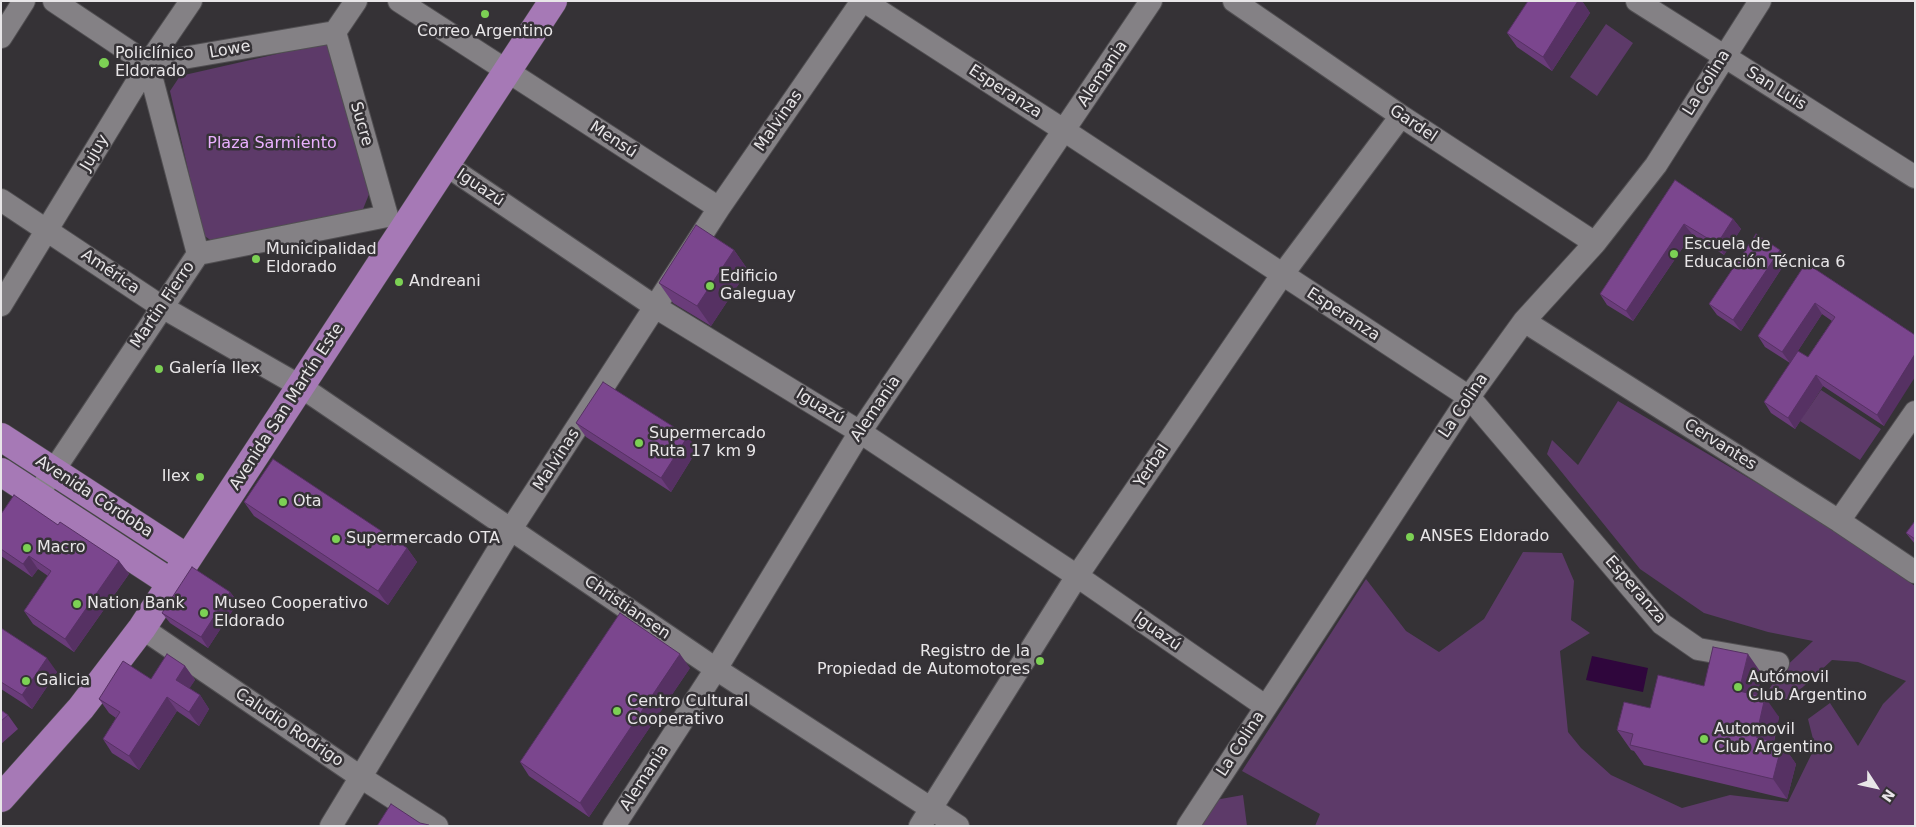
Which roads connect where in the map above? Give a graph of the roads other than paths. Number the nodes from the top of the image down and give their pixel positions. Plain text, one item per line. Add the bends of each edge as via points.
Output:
1 (24, 1) edge
2 (54, 1) edge
3 (191, 1) edge
4 (356, 1) edge
5 (399, 1) edge
6 (553, 1) edge
7 (863, 1) edge
8 (1151, 1) edge
9 (1234, 1) edge
10 (1637, 1) edge
11 (1760, 1) edge
12 (335, 32) junction
13 (1, 37) edge
14 (1724, 56) junction
15 (148, 64) junction
16 (506, 72) junction
17 (1401, 116) junction
18 (1065, 131) junction
19 (446, 165) junction
20 (1915, 177) edge
21 (1, 200) edge
22 (719, 208) junction
23 (396, 221) junction
24 (48, 231) junction
25 (1595, 243) junction
26 (198, 254) junction
27 (1282, 275) junction
28 (1, 305) edge
29 (162, 307) junction
30 (657, 308) junction
31 (1524, 322) junction
32 (300, 386) junction
33 (1469, 397) junction
34 (1915, 412) edge
35 (860, 432) junction
36 (1, 437) edge
37 (53, 471) junction
38 (1, 472) edge
39 (38, 496) junction
40 (1839, 521) junction
41 (511, 530) junction
42 (187, 558) junction
43 (1915, 572) edge
44 (1077, 576) junction
45 (171, 583) junction
46 (142, 628) junction
47 (1778, 663) dead end
48 (716, 669) junction
49 (1265, 706) junction
50 (362, 778) junction
51 (1, 798) edge
52 (926, 817) edge
53 (331, 826) edge
54 (437, 826) edge
55 (614, 826) edge
56 (958, 826) edge
57 (1188, 826) edge

1 - 13 street
2 - 15 street
3 - 15 street, Jujuy
4 - 12 street
5 - 16 street, Mensú
6 - 16 main road, Avenida San Martín Este
7 - 18 street, Esperanza
7 - 22 street, Malvinas
8 - 18 street, Alemania
9 - 17 street, Gardel
10 - 14 street, San Luis
11 - 14 street, La Colina
12 - 15 street, Lowe
12 - 23 street, Sucre
14 - 20 street, San Luis
14 - 25 street, La Colina via 1656,165
15 - 24 street, Jujuy
15 - 26 street, Martin Fierro
16 - 19 main road, Avenida San Martín Este
16 - 22 street, Mensú
17 - 25 street, Gardel
17 - 27 street, Yerbal
18 - 27 street, Esperanza
18 - 35 street, Alemania
19 - 23 main road, Avenida San Martín Este
19 - 30 street, Iguazú
21 - 24 street, América
22 - 30 street, Malvinas
23 - 26 street
23 - 32 main road, Avenida San Martín Este
24 - 28 street, Jujuy
24 - 29 street, América
25 - 31 street, La Colina
26 - 29 street, Martin Fierro
27 - 33 street, Esperanza
27 - 44 street, Yerbal
29 - 32 street, América
29 - 37 street, Martin Fierro
30 - 35 street, Iguazú
30 - 41 street, Malvinas
31 - 33 street, La Colina
31 - 40 street, Cervantes
32 - 41 street, Christiansen
32 - 42 main road, Avenida San Martín Este
33 - 47 street, Esperanza via 1662,624 1698,649
33 - 49 street, La Colina
34 - 40 street
35 - 44 street, Iguazú
35 - 48 street, Alemania
36 - 37 main road, Avenida Córdoba
37 - 39 street, Martin Fierro
37 - 42 main road, Avenida Córdoba
38 - 39 main road, Avenida Córdoba
39 - 45 main road, Avenida Córdoba
40 - 43 street, Cervantes
41 - 48 street, Christiansen
41 - 50 street, Malvinas
42 - 45 main road, Avenida San Martín Este
44 - 49 street, Iguazú
44 - 52 street, Yerbal
45 - 46 main road, Avenida San Martín Este
46 - 50 street, Caludio Rodrigo
46 - 51 main road, Avenida San Martín Este via 81,708
48 - 52 street, Christiansen
48 - 55 street, Alemania
49 - 57 street, La Colina
50 - 53 street, Malvinas
50 - 54 street, Caludio Rodrigo
52 - 56 street, Christiansen

